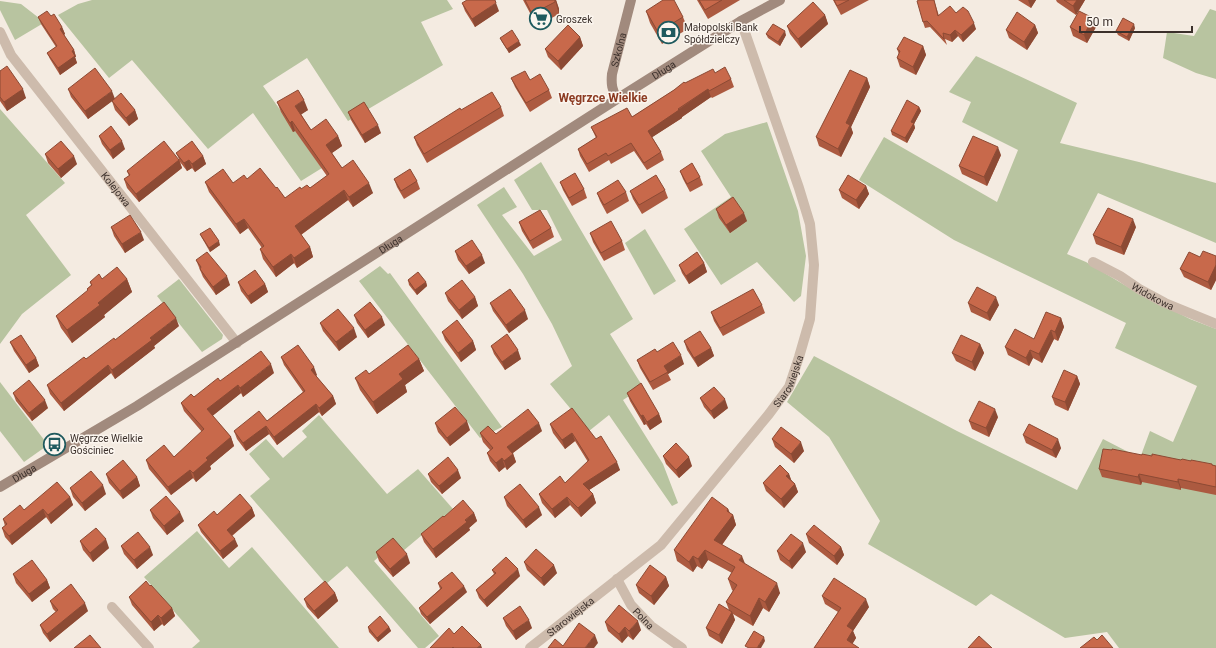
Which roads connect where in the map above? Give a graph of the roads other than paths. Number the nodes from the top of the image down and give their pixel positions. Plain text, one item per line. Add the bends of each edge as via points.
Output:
1 (630, 0) edge
2 (780, 0) edge
3 (741, 22) junction
4 (0, 32) edge
5 (617, 99) junction
6 (1093, 262) dead end
7 (1216, 324) edge
8 (237, 343) junction
9 (0, 487) edge
10 (617, 579) junction
11 (112, 607) dead end
12 (149, 648) edge
13 (530, 648) edge
14 (682, 648) edge

1 - 5 street, Szkolna via 612,74 611,85
2 - 3 street, Długa
3 - 5 street, Długa
3 - 10 street, Starowiejska via 810,224 814,265 810,319 789,387 769,414 661,545
4 - 8 street, Kolejowa via 11,55
5 - 8 street, Długa
6 - 7 street, Widokowa via 1165,303
8 - 9 street, Długa via 128,412
10 - 13 street, Starowiejska
10 - 14 street, Polna via 630,605 651,626
11 - 12 street

